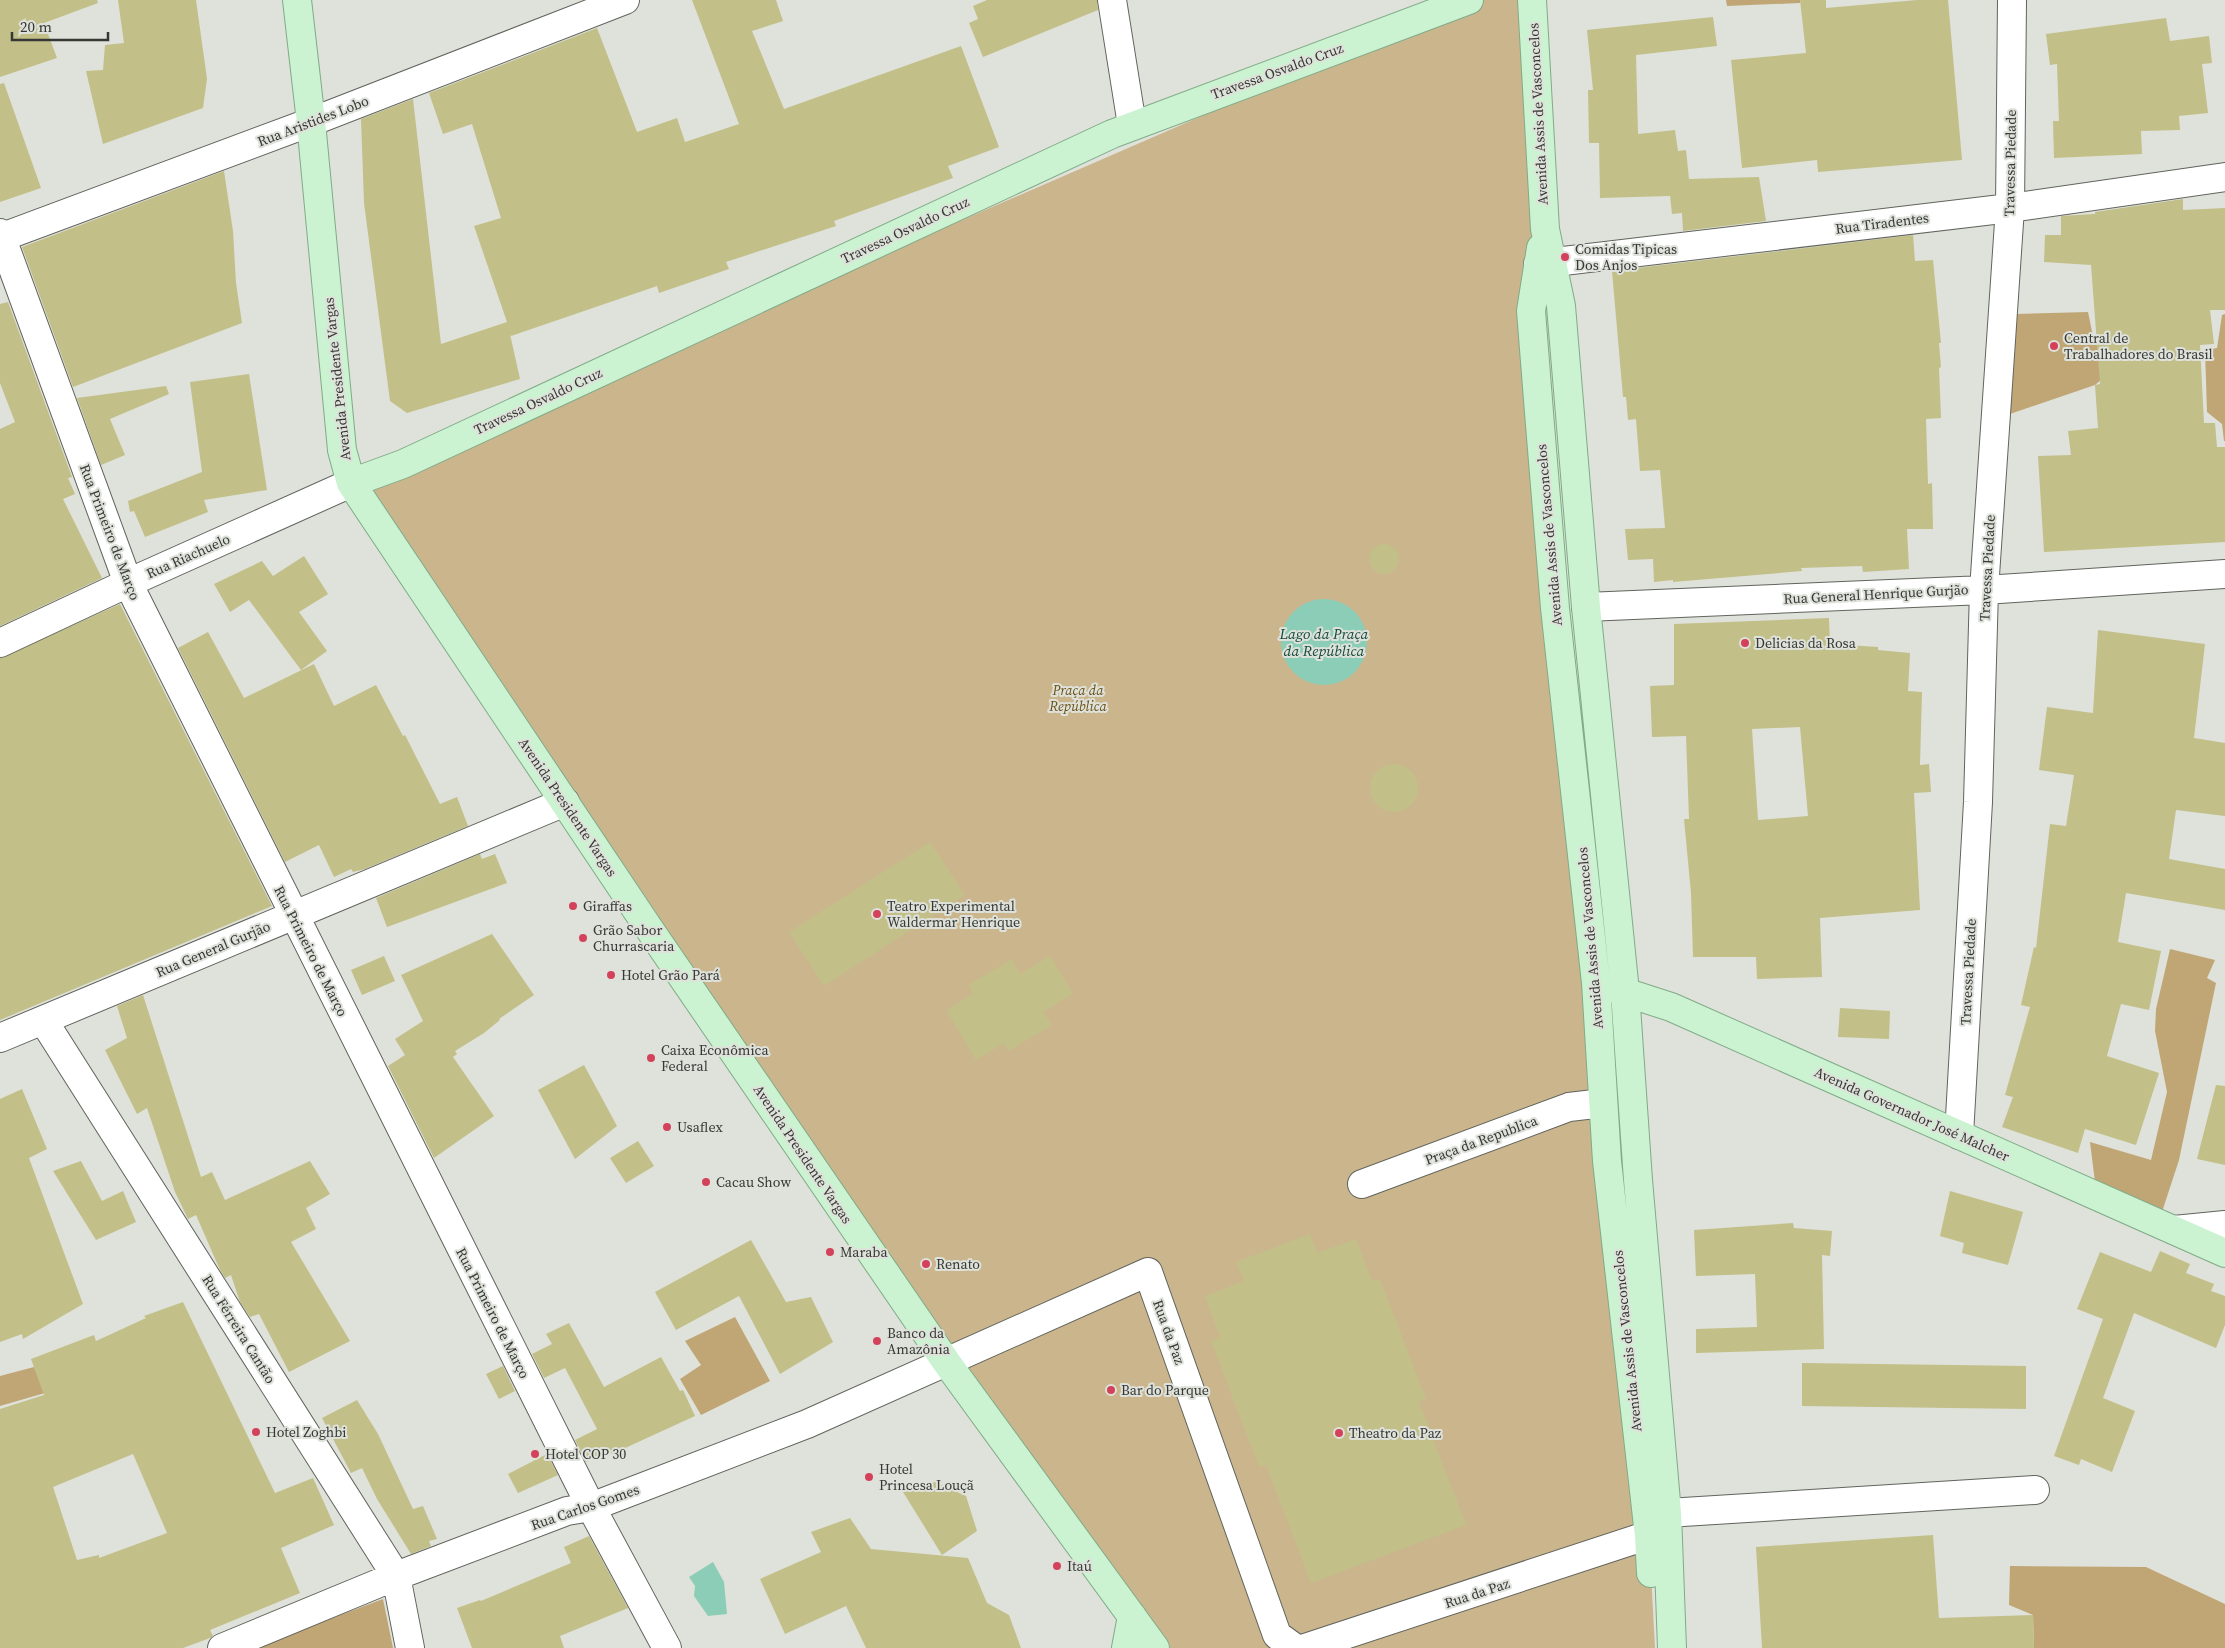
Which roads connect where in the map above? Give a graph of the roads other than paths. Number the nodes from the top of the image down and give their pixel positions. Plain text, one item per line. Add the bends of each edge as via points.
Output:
1 (297, 0) edge
2 (625, 0) edge
3 (1112, 0) edge
4 (1469, 0) edge
5 (1532, 0) edge
6 (2012, 0) edge
7 (311, 122) junction
8 (1132, 125) junction
9 (2225, 177) edge
10 (2010, 208) junction
11 (0, 236) edge
12 (1545, 263) junction
13 (351, 483) junction
14 (2225, 574) edge
15 (128, 583) junction
16 (1984, 590) junction
17 (1586, 607) junction
18 (0, 643) edge
19 (565, 802) junction
20 (293, 916) junction
21 (1596, 983) junction
22 (1625, 992) junction
23 (43, 1020) junction
24 (0, 1038) edge
25 (1603, 1103) junction
26 (1959, 1135) junction
27 (1362, 1184) dead end
28 (2225, 1225) edge
29 (2174, 1230) junction
30 (2225, 1253) edge
31 (946, 1363) junction
32 (2036, 1490) dead end
33 (591, 1507) junction
34 (1667, 1513) junction
35 (1649, 1536) junction
36 (396, 1576) junction
37 (1132, 1616) junction
38 (222, 1648) edge
39 (410, 1648) edge
40 (668, 1648) edge
41 (1126, 1648) edge
42 (1155, 1648) edge
43 (1295, 1648) edge
44 (1305, 1648) edge
45 (1654, 1648) edge
46 (1672, 1648) edge

1 - 7 main road, Avenida Presidente Vargas
2 - 7 street, Rua Aristides Lobo
3 - 8 street
4 - 8 main road, Travessa Osvaldo Cruz
5 - 12 main road, Avenida Assis de Vasconcelos
6 - 10 street, Travessa Piedade
7 - 11 street, Rua Aristides Lobo
7 - 13 main road, Avenida Presidente Vargas via 342,450
8 - 13 main road, Travessa Osvaldo Cruz via 402,464
9 - 10 street, Rua Tiradentes
10 - 12 street, Rua Tiradentes
10 - 16 street, Travessa Piedade
11 - 15 street, Rua Primeiro de Março
12 - 17 main road, Avenida Assis de Vasconcelos via 1560,306
12 - 21 main road, Avenida Assis de Vasconcelos via 1531,311 1556,608
13 - 15 street, Rua Riachuelo
13 - 19 main road, Avenida Presidente Vargas
14 - 16 street, Rua General Henrique Gurjão
15 - 18 street, Rua Riachuelo
15 - 20 street, Rua Primeiro de Março
16 - 17 street, Rua General Henrique Gurjão
16 - 26 street, Travessa Piedade via 1978,802
17 - 22 main road, Avenida Assis de Vasconcelos
19 - 20 street, Rua General Gurjão
19 - 31 main road, Avenida Presidente Vargas
20 - 23 street, Rua General Gurjão
20 - 33 street, Rua Primeiro de Março
21 - 22 main road, Avenida Governador José Malcher
21 - 25 main road, Avenida Assis de Vasconcelos
22 - 26 main road, Avenida Governador José Malcher via 1671,1007
22 - 34 main road, Avenida Assis de Vasconcelos
23 - 24 street, Rua General Gurjão
23 - 36 street, Rua Férreira Cantão
25 - 27 street, Praça da Republica via 1569,1107
25 - 35 main road, Avenida Assis de Vasconcelos
26 - 29 main road, Avenida Governador José Malcher
28 - 29 street
29 - 30 main road, Avenida Governador José Malcher
31 - 33 street, Rua Carlos Gomes via 807,1424
31 - 37 main road, Avenida Presidente Vargas
31 - 43 street, Rua da Paz via 1148,1272 1277,1635
32 - 34 street
33 - 36 street, Rua Carlos Gomes via 567,1512
33 - 40 street, Rua Primeiro de Março
34 - 46 main road, Avenida Assis de Vasconcelos
35 - 44 street, Rua da Paz
35 - 45 main road, Avenida Assis de Vasconcelos
36 - 38 street, Rua Carlos Gomes
36 - 39 street, Rua Férreira Cantão
37 - 41 main road
37 - 42 main road, Avenida Presidente Vargas

